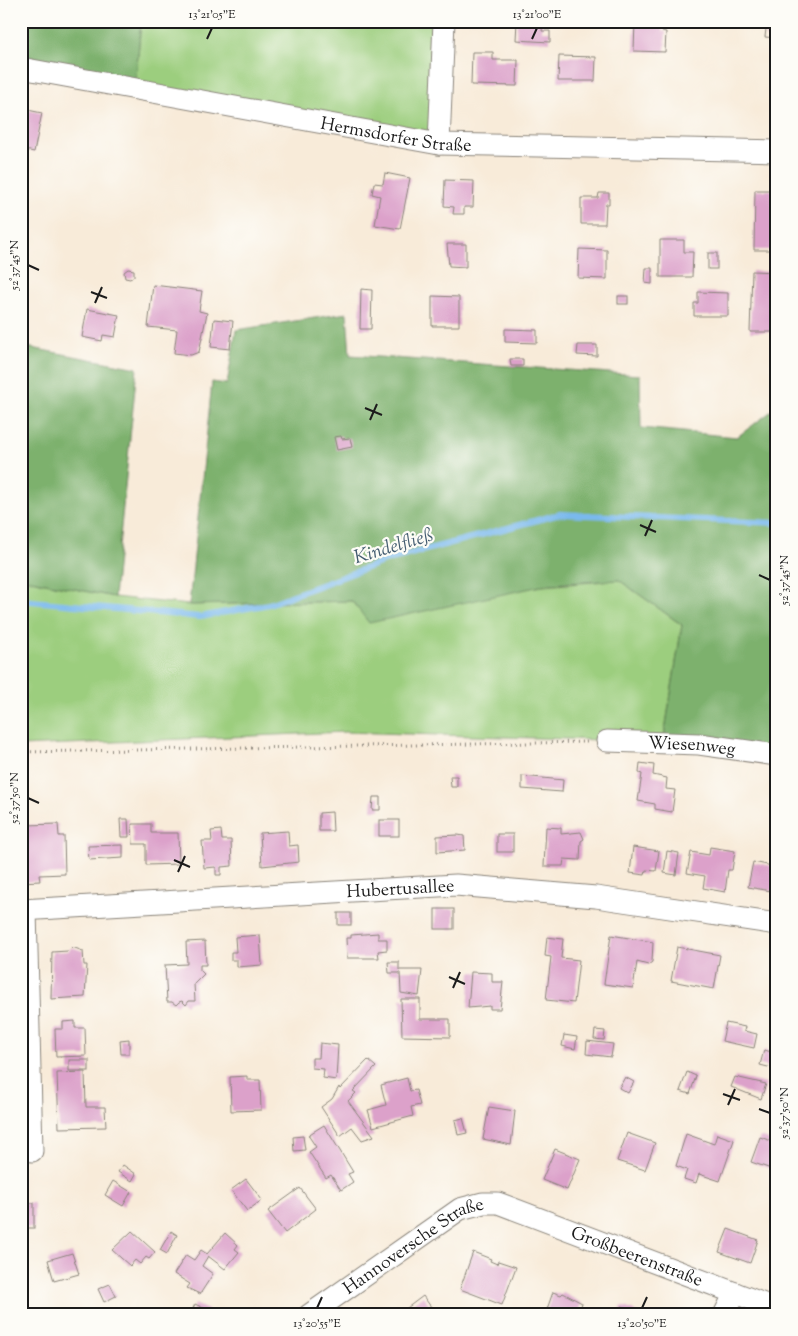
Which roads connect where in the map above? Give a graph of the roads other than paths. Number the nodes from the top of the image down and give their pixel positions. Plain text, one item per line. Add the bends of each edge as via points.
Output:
1 (444, 21) edge
2 (21, 68) edge
3 (439, 144) junction
4 (777, 151) edge
5 (607, 742) road end
6 (777, 755) edge
7 (24, 910) edge
8 (777, 924) edge
9 (32, 1151) dead end
10 (498, 1203) joint
11 (736, 1293) junction
12 (777, 1310) edge
13 (310, 1315) edge
14 (724, 1315) edge

1 - 3 street
2 - 3 street, Hermsdorfer Straße
3 - 4 street, Hermsdorfer Straße
5 - 6 street, Wiesenweg via 699,744
7 - 8 street, Hubertusallee via 456,885 596,897
7 - 9 street
10 - 11 street, Großbeerenstraße
10 - 13 street, Hannoversche Straße via 483,1203 460,1210
11 - 12 street, Großbeerenstraße
11 - 14 street

